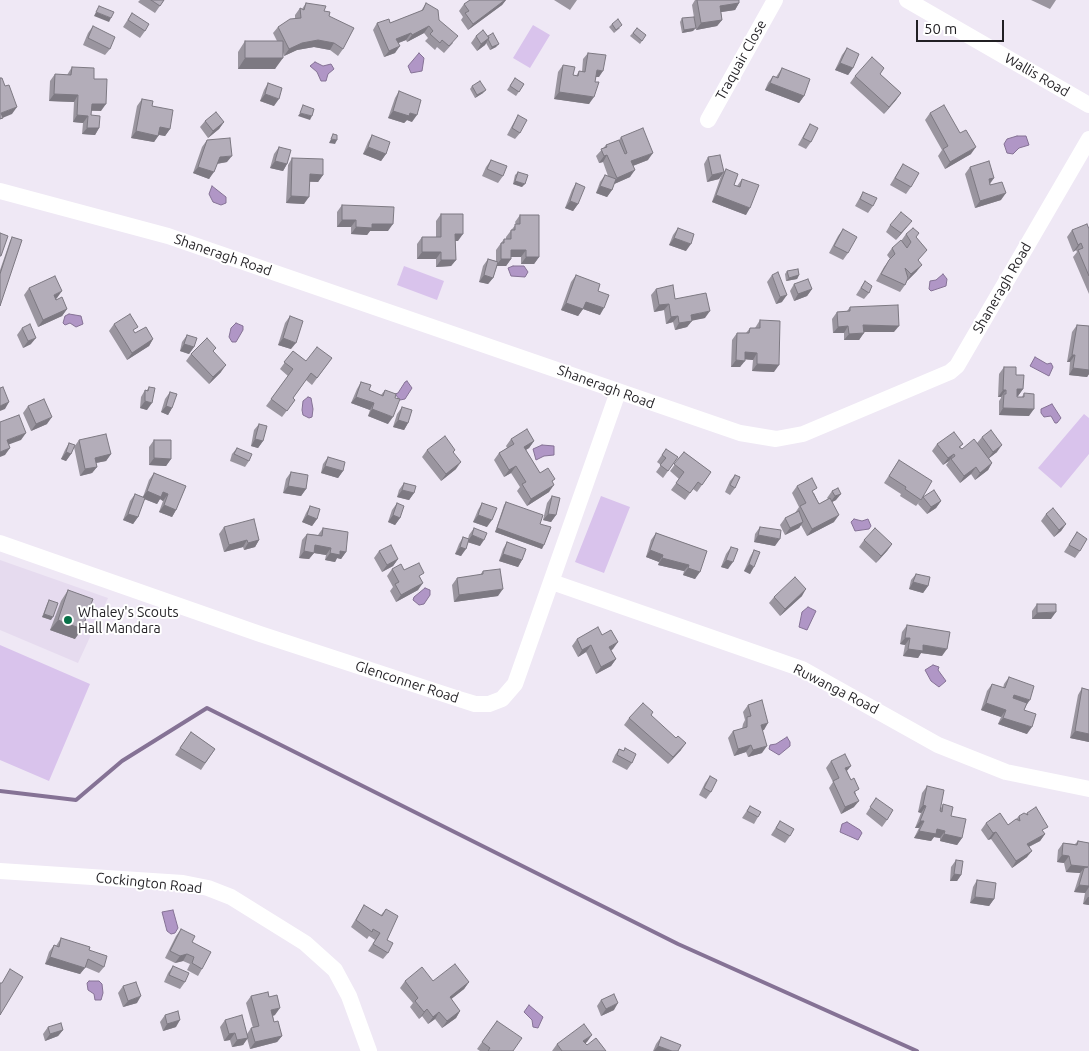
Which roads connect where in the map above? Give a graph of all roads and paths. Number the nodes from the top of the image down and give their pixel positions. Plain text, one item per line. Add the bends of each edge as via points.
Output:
1 (775, 0) edge
2 (908, 0) edge
3 (1089, 106) edge
4 (708, 120) dead end
5 (1089, 139) edge
6 (0, 191) edge
7 (618, 392) junction
8 (0, 543) edge
9 (552, 582) junction
10 (1089, 788) edge
11 (0, 870) edge
12 (369, 1051) edge

1 - 4 street, Traquair Close
2 - 3 street, Wallis Road
5 - 7 street, Shaneragh Road via 957,366 940,378 803,434 776,438 740,433
6 - 7 street, Shaneragh Road via 168,236
7 - 9 street, Glenconner Road
8 - 9 street, Glenconner Road via 260,634 475,704 489,704 502,699 515,684
9 - 10 street, Ruwanga Road via 802,669 938,745 1006,772
11 - 12 street, Cockington Road via 183,883 231,897 305,943 334,970 349,996

